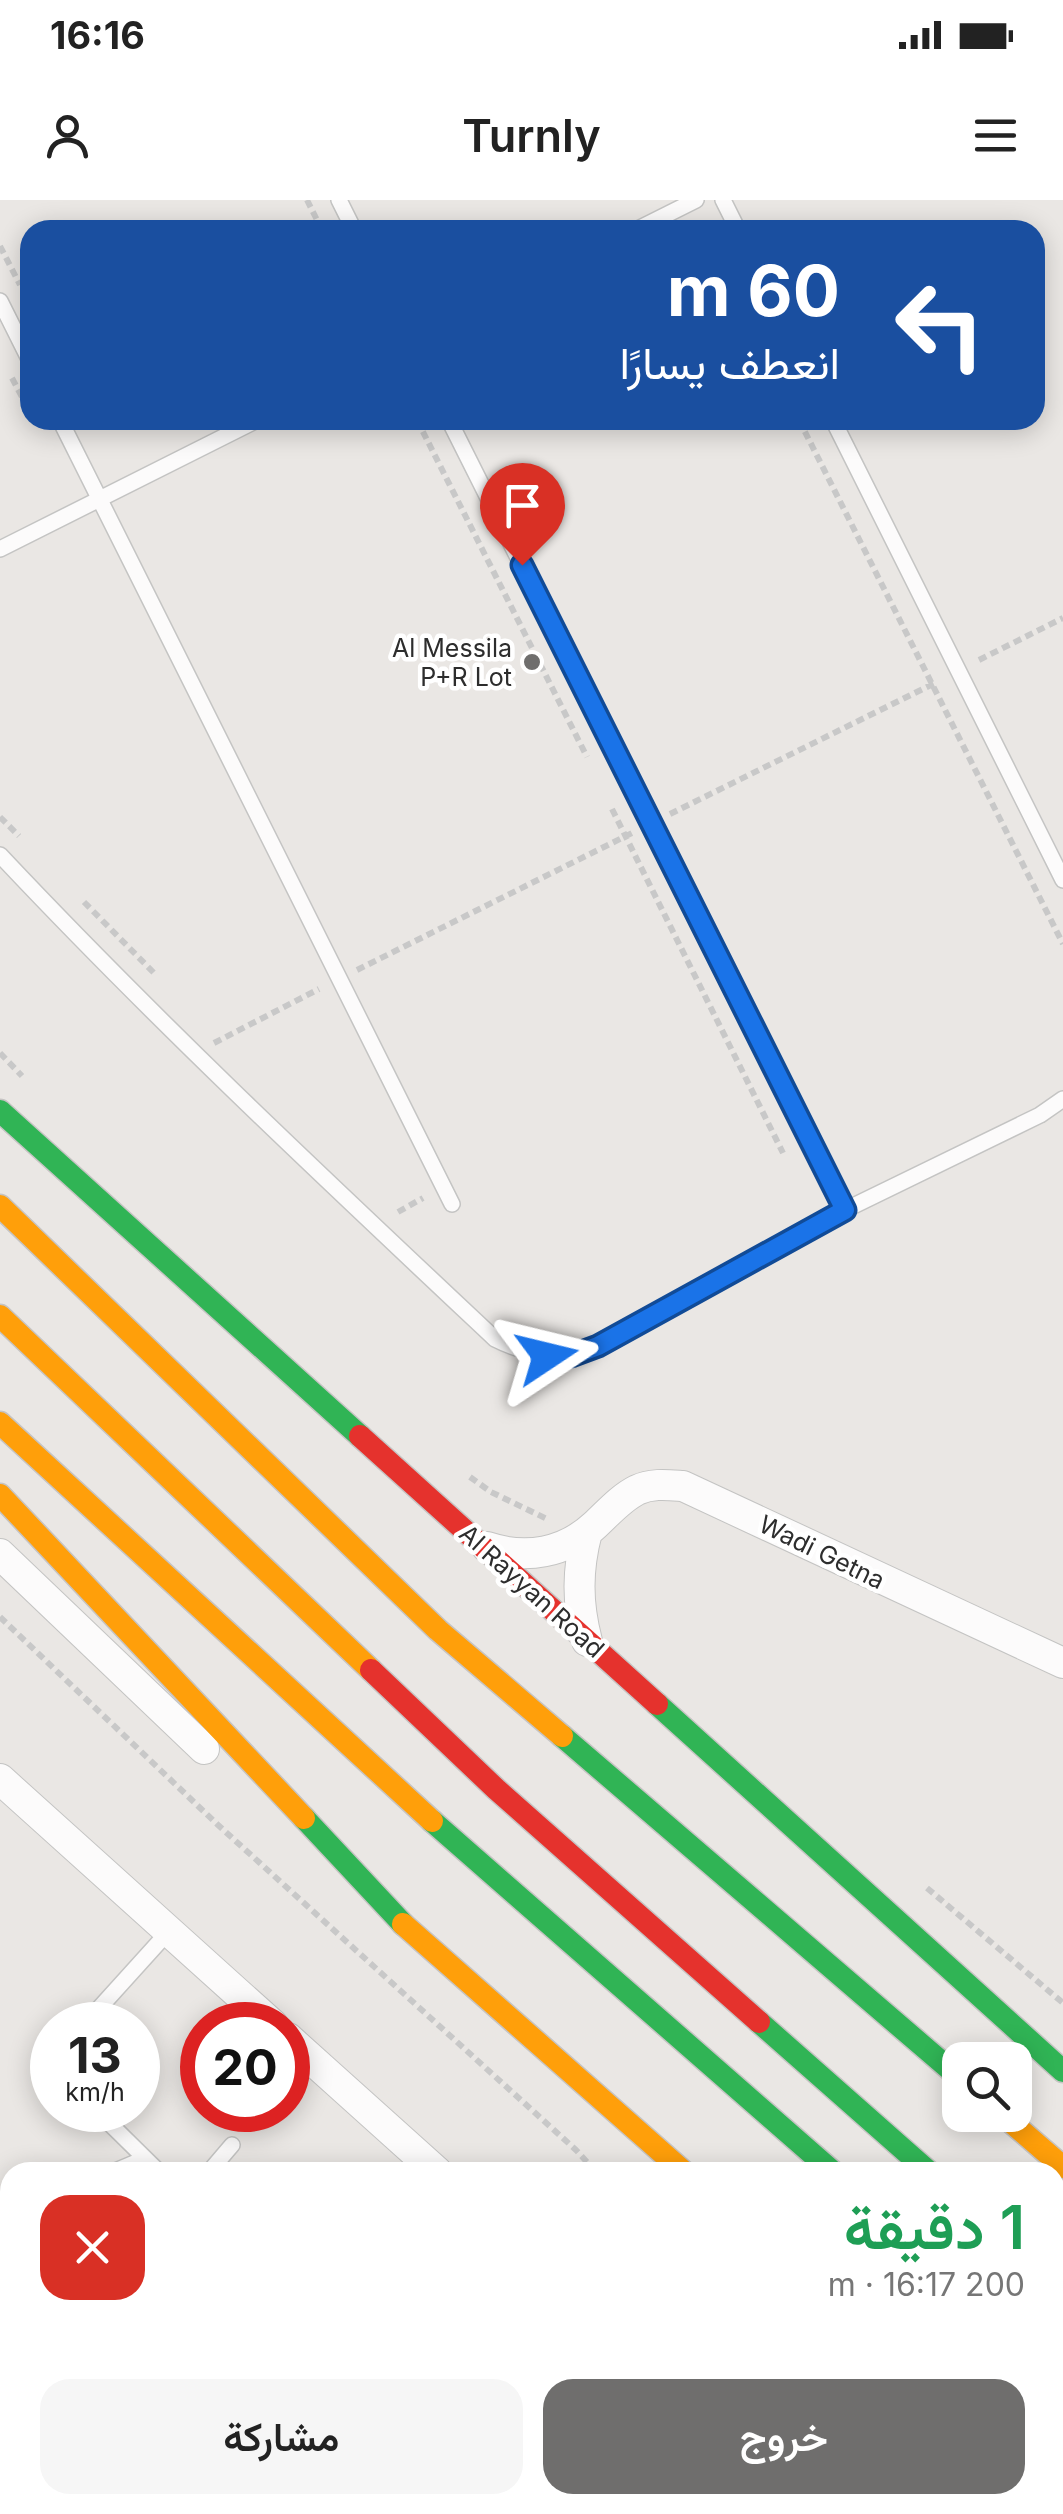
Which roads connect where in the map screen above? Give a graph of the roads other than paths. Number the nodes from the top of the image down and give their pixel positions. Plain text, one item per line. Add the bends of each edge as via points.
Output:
1 (696, 200) edge
2 (656, 220) edge
3 (0, 302) edge
4 (20, 341) edge
5 (65, 430) edge
6 (237, 430) edge
7 (454, 430) edge
8 (838, 430) edge
9 (98, 498) junction
10 (0, 549) edge
11 (0, 855) edge
12 (1063, 880) edge
13 (1063, 1100) edge
14 (1063, 1110) edge
15 (0, 1111) edge
16 (1040, 1115) junction
17 (452, 1204) dead end
18 (0, 1206) edge
19 (845, 1210) junction
20 (0, 1316) edge
21 (0, 1423) edge
22 (0, 1495) edge
23 (587, 1532) junction
24 (480, 1544) junction
25 (0, 1554) edge
26 (587, 1641) junction
27 (1063, 1663) edge
28 (0, 1779) edge
29 (403, 1924) junction
30 (169, 1931) junction
31 (105, 2002) edge
32 (248, 2002) edge
33 (310, 2058) edge
34 (942, 2063) edge
35 (1063, 2071) edge
36 (118, 2132) edge
37 (1022, 2132) edge
38 (232, 2145) dead end
39 (144, 2158) junction
40 (135, 2162) edge
41 (149, 2162) edge
42 (218, 2162) edge
43 (426, 2162) edge
44 (673, 2162) edge
45 (823, 2162) edge
46 (918, 2162) edge
47 (1057, 2162) edge

1 - 2 lane
3 - 4 lane
5 - 9 lane
6 - 9 lane
7 - 19 lane
8 - 12 lane
9 - 10 lane
9 - 17 lane
11 - 19 lane via 304,1159 495,1339 520,1352 571,1356 598,1346
13 - 16 lane
14 - 16 lane
15 - 24 main road, Al Rayyan Road
16 - 19 lane
18 - 34 main road via 438,1630
20 - 46 main road via 496,1789
21 - 45 main road via 368,1764
22 - 29 main road
23 - 24 street, Wadi Getna via 547,1552
23 - 26 street via 578,1598
23 - 27 street, Wadi Getna via 637,1490 683,1486
24 - 26 main road, Al Rayyan Road
25 - 29 street via 246,1789
26 - 35 main road, Al Rayyan Road
28 - 30 street
29 - 44 main road
30 - 31 lane
30 - 32 street
33 - 43 street
36 - 39 lane
37 - 47 main road
38 - 42 lane
39 - 40 lane
39 - 41 lane

